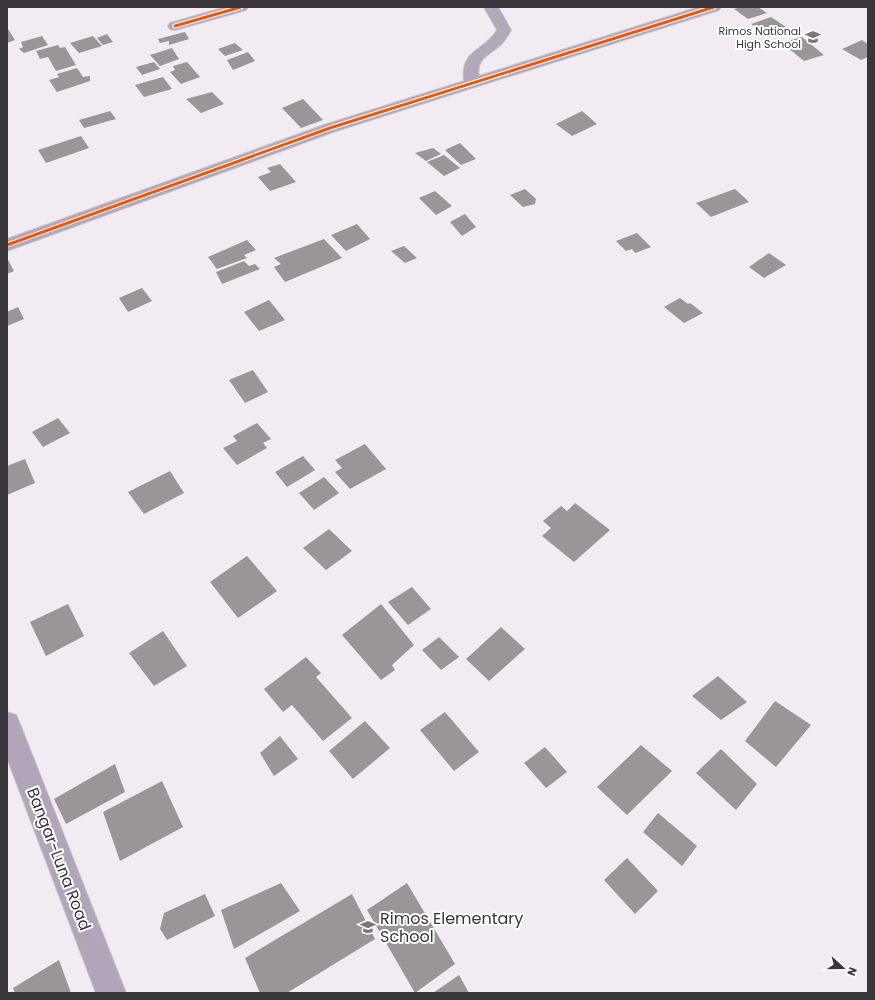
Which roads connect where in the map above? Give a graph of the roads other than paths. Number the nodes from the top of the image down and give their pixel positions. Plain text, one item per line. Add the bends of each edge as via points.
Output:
1 (241, 7) edge
2 (491, 7) edge
3 (714, 7) edge
4 (174, 26) dead end
5 (472, 83) junction
6 (7, 245) edge
7 (7, 724) edge
8 (111, 993) edge

1 - 4 street
2 - 5 street via 504,30 502,35 470,63
3 - 5 street
5 - 6 street via 330,128
7 - 8 main road, Bangar-Luna Road

